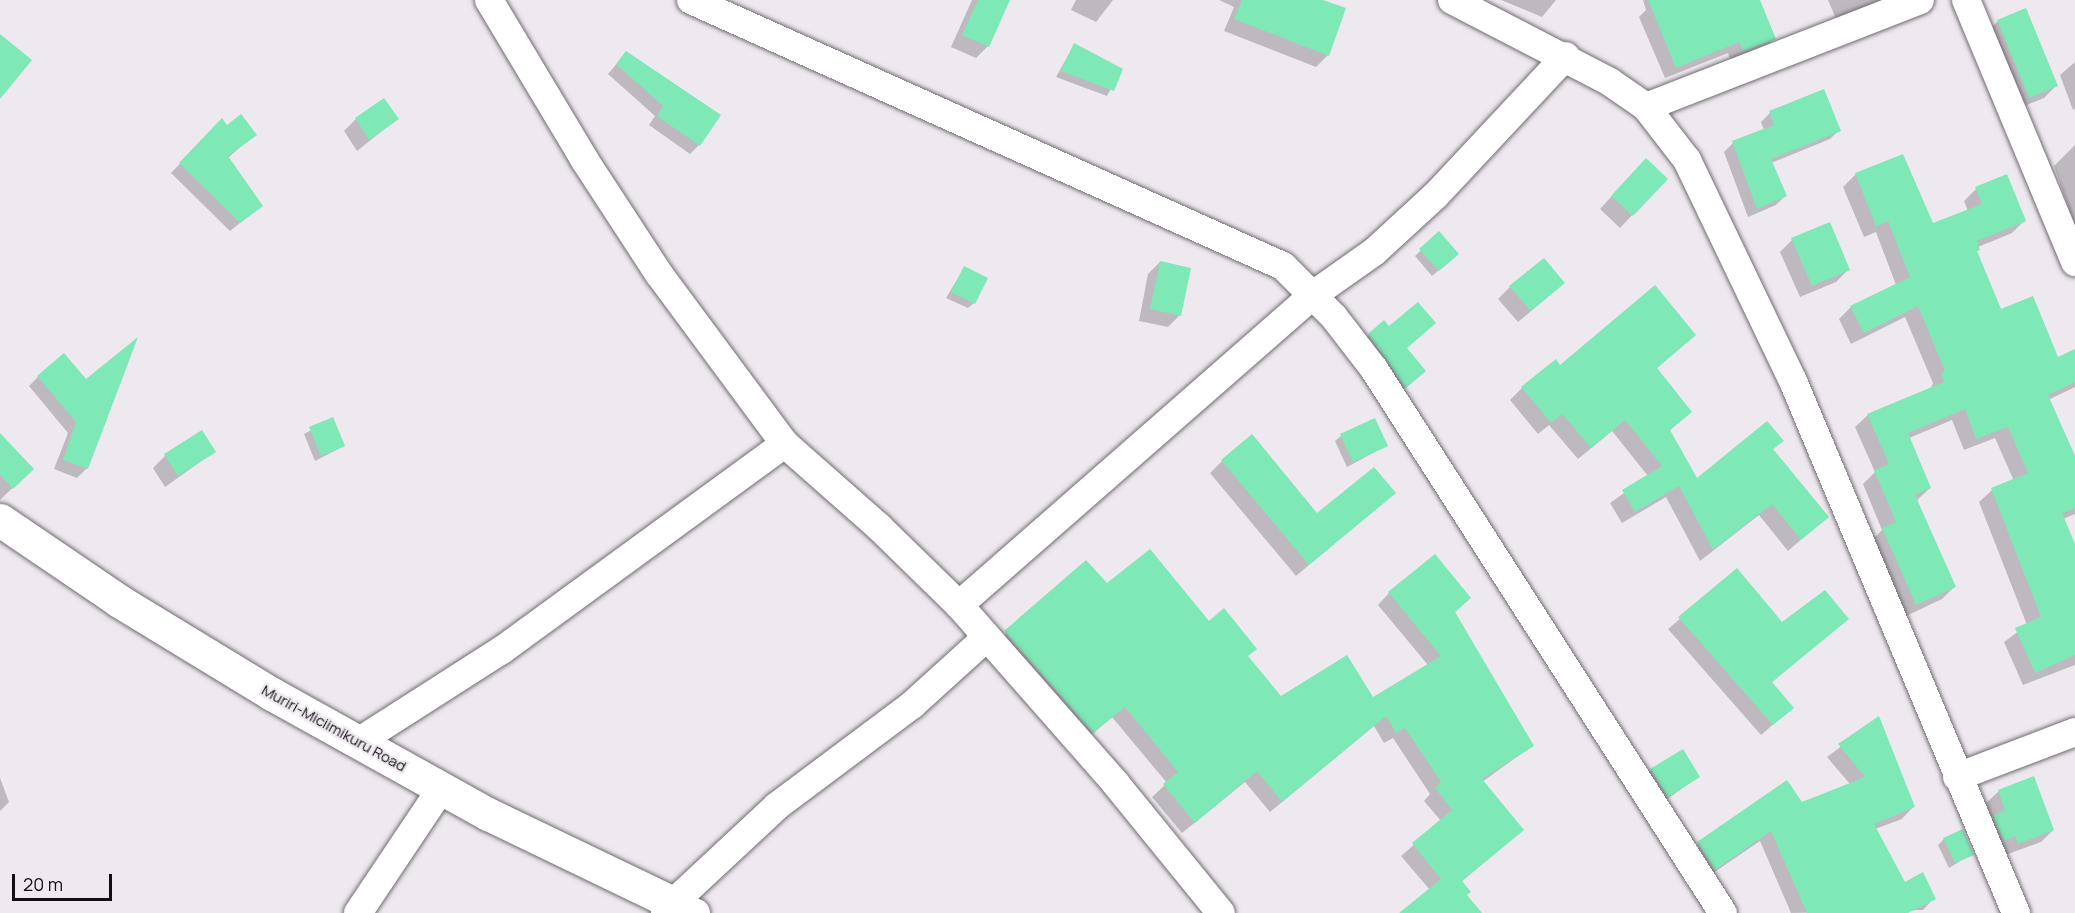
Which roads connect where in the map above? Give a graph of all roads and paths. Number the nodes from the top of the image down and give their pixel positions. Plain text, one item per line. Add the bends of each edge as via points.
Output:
1 (489, 0) edge
2 (691, 0) edge
3 (1452, 0) edge
4 (1920, 0) edge
5 (1966, 0) edge
6 (1566, 56) junction
7 (1646, 107) junction
8 (2075, 262) edge
9 (1313, 295) junction
10 (785, 444) junction
11 (0, 520) edge
12 (959, 604) junction
13 (986, 638) junction
14 (2075, 732) edge
15 (358, 742) junction
16 (1957, 777) junction
17 (441, 789) junction
18 (679, 910) edge
19 (358, 913) edge
20 (1221, 913) edge
21 (1723, 913) edge
22 (2016, 913) edge

1 - 10 street via 577,149 659,274
2 - 9 street via 1268,256
3 - 6 street
4 - 7 street
5 - 8 street
6 - 7 street
6 - 9 street via 1436,195 1374,252
7 - 16 street via 1687,160 1755,299 1834,478
9 - 12 street
9 - 21 street via 1351,337 1400,407
10 - 12 street
10 - 15 street via 502,650
11 - 15 street, Muriri-Miciimikuru Road via 119,601
12 - 13 street
13 - 18 street via 912,705 777,806
13 - 20 street via 1116,784
14 - 16 street
15 - 17 street, Muriri-Miciimikuru Road
16 - 22 street
17 - 18 street, Muriri-Miciimikuru Road
17 - 19 street

